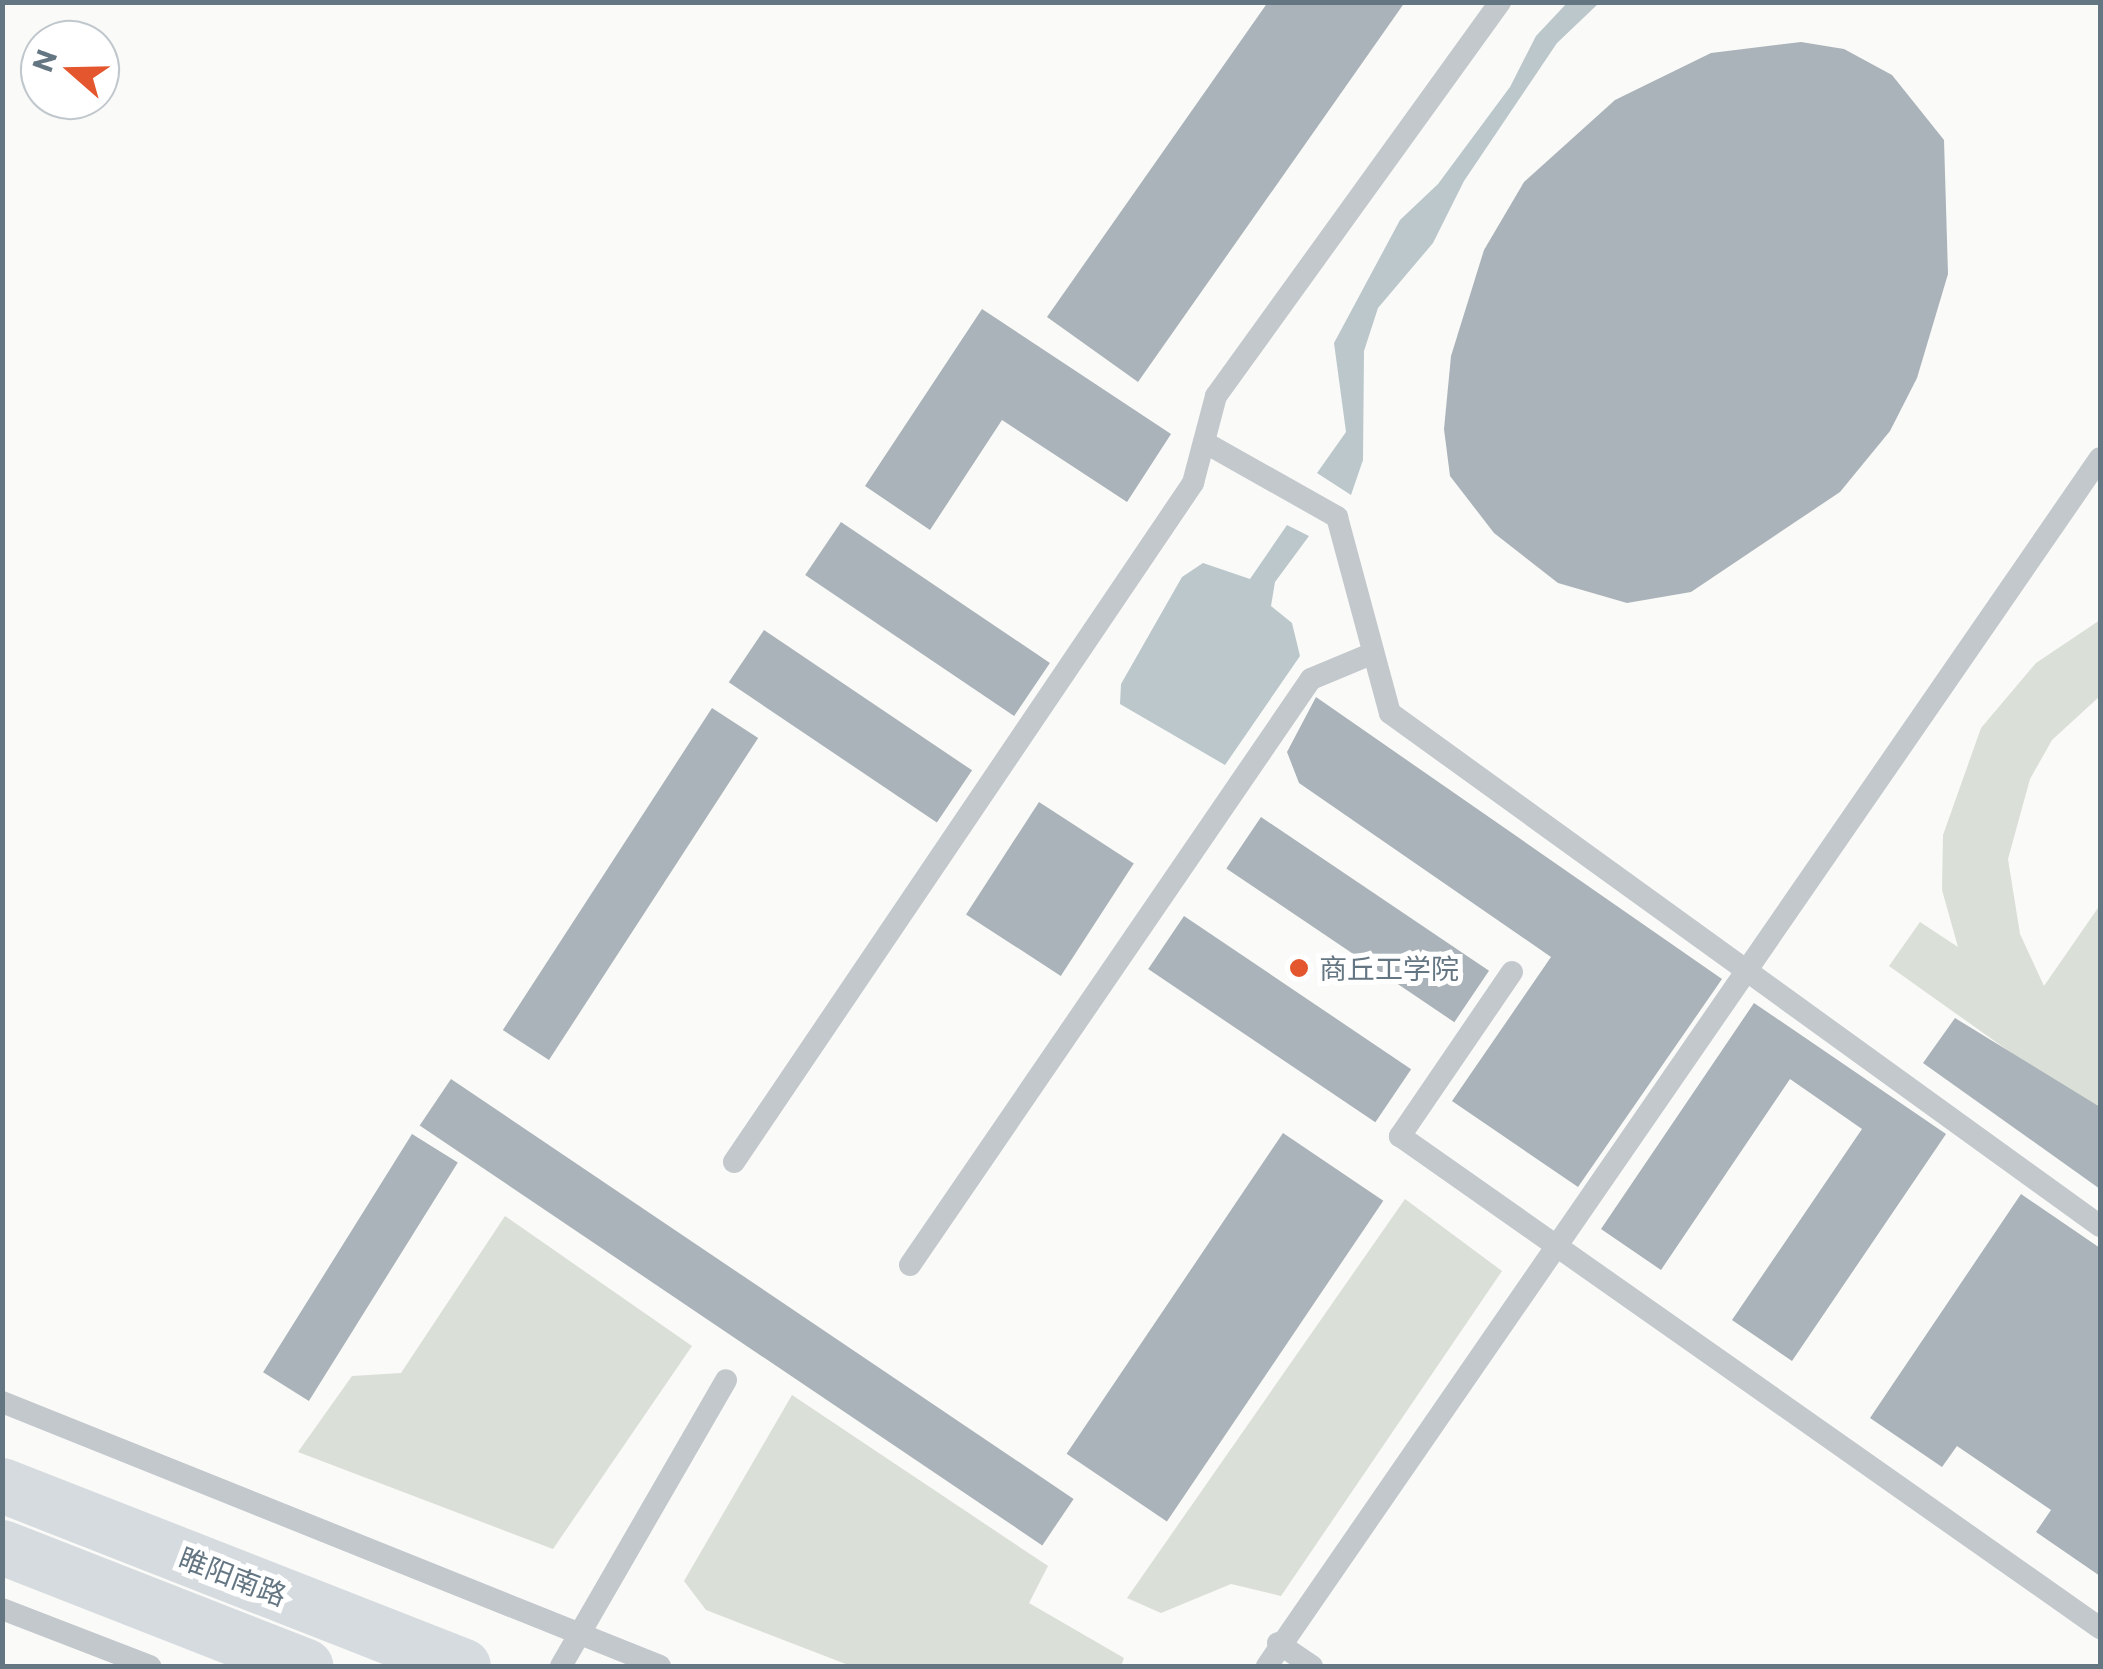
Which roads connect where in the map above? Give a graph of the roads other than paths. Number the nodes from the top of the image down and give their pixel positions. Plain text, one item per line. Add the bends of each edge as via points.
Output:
1 (1500, 2) edge
2 (1204, 442) junction
3 (2100, 458) edge
4 (1370, 654) junction
5 (1747, 967) junction
6 (1512, 972) dead end
7 (734, 1162) dead end
8 (2100, 1226) edge
9 (1554, 1245) junction
10 (910, 1264) dead end
11 (726, 1380) dead end
12 (2, 1402) edge
13 (2, 1486) edge
14 (2, 1547) edge
15 (2, 1608) edge
16 (2100, 1628) edge
17 (576, 1632) junction
18 (1278, 1643) junction
19 (150, 1666) edge
20 (306, 1666) edge
21 (463, 1666) edge
22 (561, 1666) edge
23 (660, 1666) edge
24 (1266, 1666) edge
25 (1312, 1666) edge

1 - 2 lane via 1216,396
2 - 4 lane via 1337,517
2 - 7 lane via 1193,483
3 - 5 lane
4 - 5 lane via 1390,713
4 - 10 lane via 1311,679
5 - 8 lane
5 - 9 lane
6 - 9 lane via 1400,1136
9 - 16 lane
9 - 18 lane
11 - 17 lane
12 - 17 lane
13 - 21 main road, 睢阳南路
14 - 20 main road, 睢阳南路
15 - 19 lane
17 - 22 lane
17 - 23 lane
18 - 24 lane
18 - 25 lane

